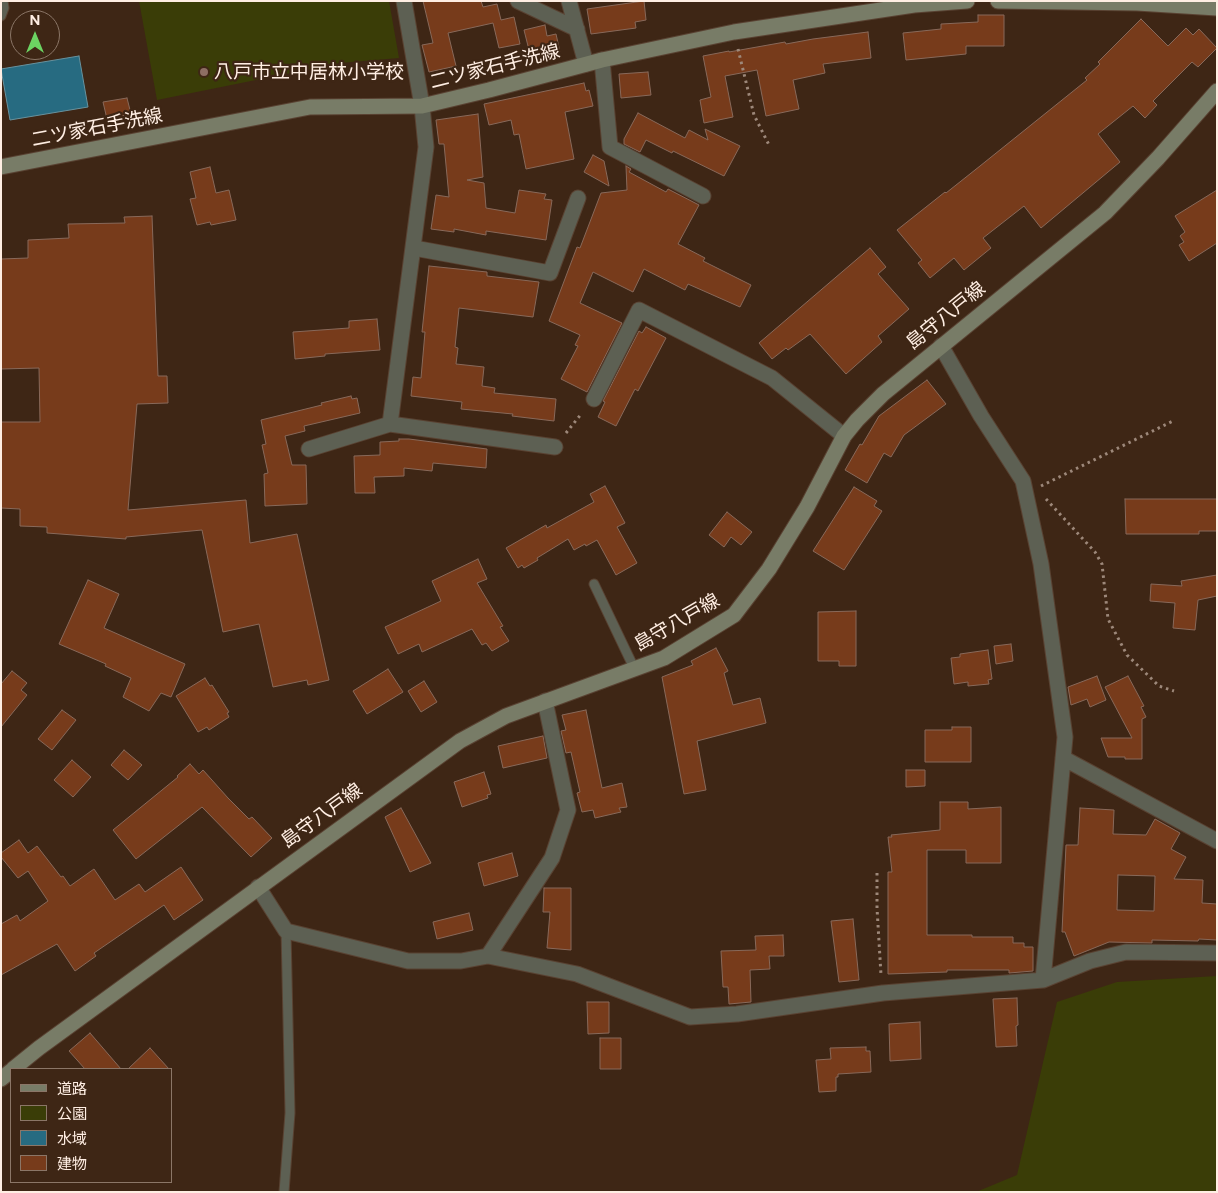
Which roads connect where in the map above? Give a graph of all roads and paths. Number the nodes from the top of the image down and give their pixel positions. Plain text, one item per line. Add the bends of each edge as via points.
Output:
1 (3, 1) edge
2 (404, 1) edge
3 (518, 1) edge
4 (569, 1) edge
5 (967, 1) edge
6 (998, 1) edge
7 (1217, 8) edge
8 (1, 16) edge
9 (577, 29) junction
10 (734, 32) junction
11 (602, 60) junction
12 (586, 64) junction
13 (1217, 91) edge
14 (422, 106) junction
15 (770, 147) dead end
16 (1, 166) edge
17 (703, 196) dead end
18 (578, 198) dead end
19 (414, 248) junction
20 (941, 346) junction
21 (594, 399) joint
22 (1175, 420) dead end
23 (390, 424) junction
24 (844, 436) junction
25 (554, 447) joint
26 (309, 449) dead end
27 (1031, 489) junction
28 (594, 584) dead end
29 (635, 670) junction
30 (1174, 691) dead end
31 (545, 701) junction
32 (1063, 758) junction
33 (1217, 841) edge
34 (877, 873) dead end
35 (258, 887) junction
36 (286, 931) junction
37 (1217, 953) edge
38 (488, 956) junction
39 (1043, 980) junction
40 (883, 993) junction
41 (14, 1068) edge
42 (284, 1192) edge

1 - 8 lane
2 - 14 street
3 - 9 street
4 - 9 street
5 - 10 main road, 二ツ家石手洗線 via 914,5
6 - 7 main road
9 - 12 street
10 - 11 main road, 二ツ家石手洗線
10 - 15 path via 754,115
11 - 12 main road, 二ツ家石手洗線
11 - 17 street via 610,147
12 - 14 main road, 二ツ家石手洗線
13 - 20 main road, 島守八戸線 via 1106,213
14 - 16 main road, 二ツ家石手洗線 via 310,107
14 - 19 street via 426,147
18 - 19 street via 550,273
19 - 23 street
20 - 24 main road, 島守八戸線 via 883,394
20 - 27 street via 982,416
21 - 24 street via 638,310 772,378
21 - 25 path
22 - 27 path
23 - 25 street
23 - 26 street
24 - 29 main road, 島守八戸線 via 807,507 769,569 734,615 664,658
27 - 30 path via 1095,552 1102,564 1108,619 1127,655 1159,686
27 - 32 street via 1065,738
28 - 29 lane
29 - 31 main road, 島守八戸線
31 - 35 main road, 島守八戸線 via 506,716 460,741
31 - 38 street via 568,810 552,858
32 - 33 street
32 - 39 street
34 - 40 path via 876,908
35 - 36 street
35 - 41 main road, 島守八戸線
36 - 38 street via 408,961 461,961
36 - 42 lane via 290,1113
37 - 39 street via 1126,952 1090,961
38 - 40 street via 578,974 690,1017 737,1014
39 - 40 street

